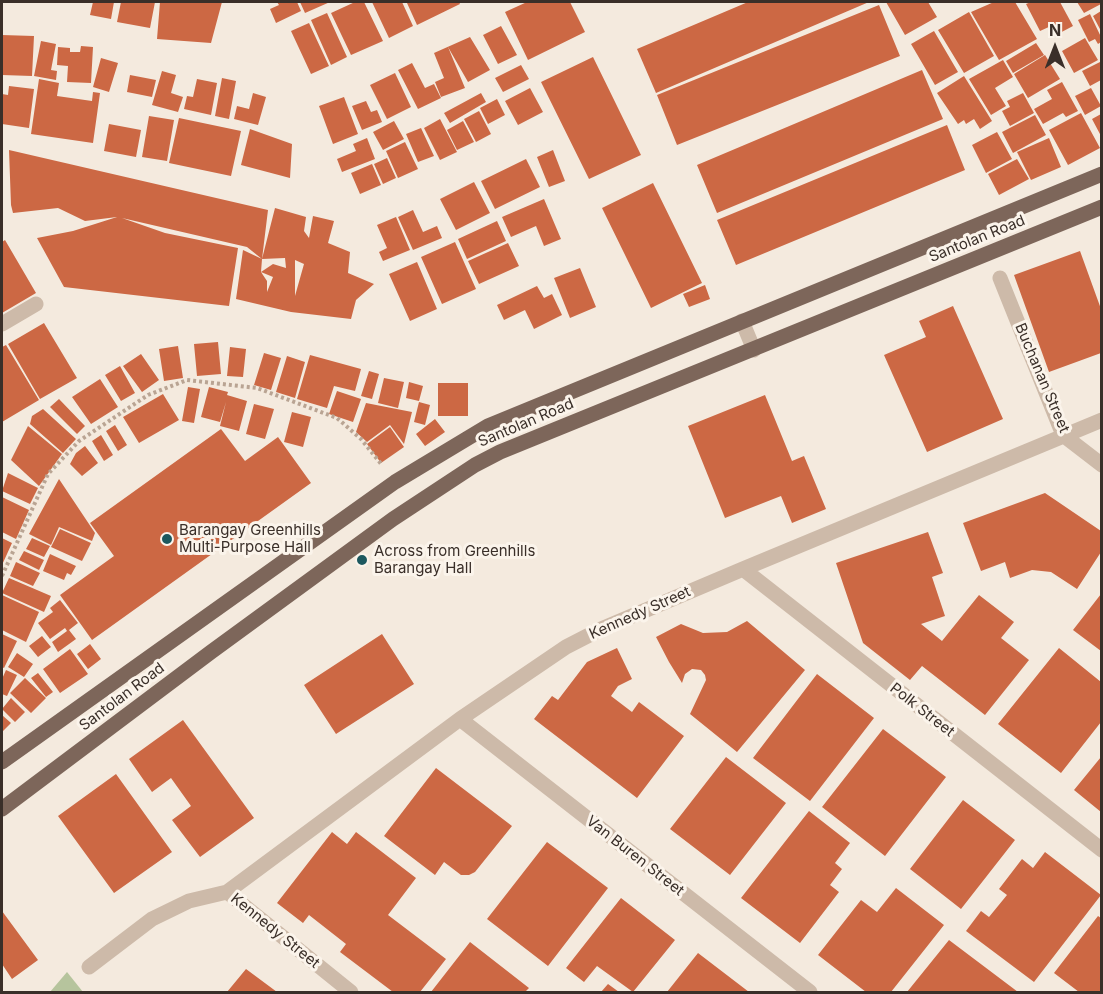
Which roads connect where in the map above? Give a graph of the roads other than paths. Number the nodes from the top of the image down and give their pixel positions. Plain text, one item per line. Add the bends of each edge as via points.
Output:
1 (1101, 174) edge
2 (1101, 207) edge
3 (1000, 278) dead end
4 (36, 304) dead end
5 (742, 321) junction
6 (2, 324) edge
7 (754, 350) junction
8 (1101, 420) edge
9 (1063, 435) junction
10 (1101, 465) edge
11 (743, 569) junction
12 (460, 719) junction
13 (2, 762) edge
14 (2, 809) edge
15 (1101, 850) edge
16 (227, 892) junction
17 (89, 968) dead end
18 (351, 993) edge
19 (810, 993) edge

1 - 5 main road, Santolan Road
2 - 7 main road, Santolan Road
3 - 9 street, Buchanan Street
4 - 6 street
5 - 7 street
5 - 13 main road, Santolan Road via 488,426 395,482
7 - 14 main road, Santolan Road via 475,465 393,519
8 - 9 street, Kennedy Street
9 - 10 street, Buchanan Street
9 - 11 street, Kennedy Street
11 - 12 street, Kennedy Street via 566,647
11 - 15 street, Polk Street
12 - 16 street, Kennedy Street
12 - 19 street, Van Buren Street
16 - 17 street, Kennedy Street via 189,901 152,919
16 - 18 street, Kennedy Street

